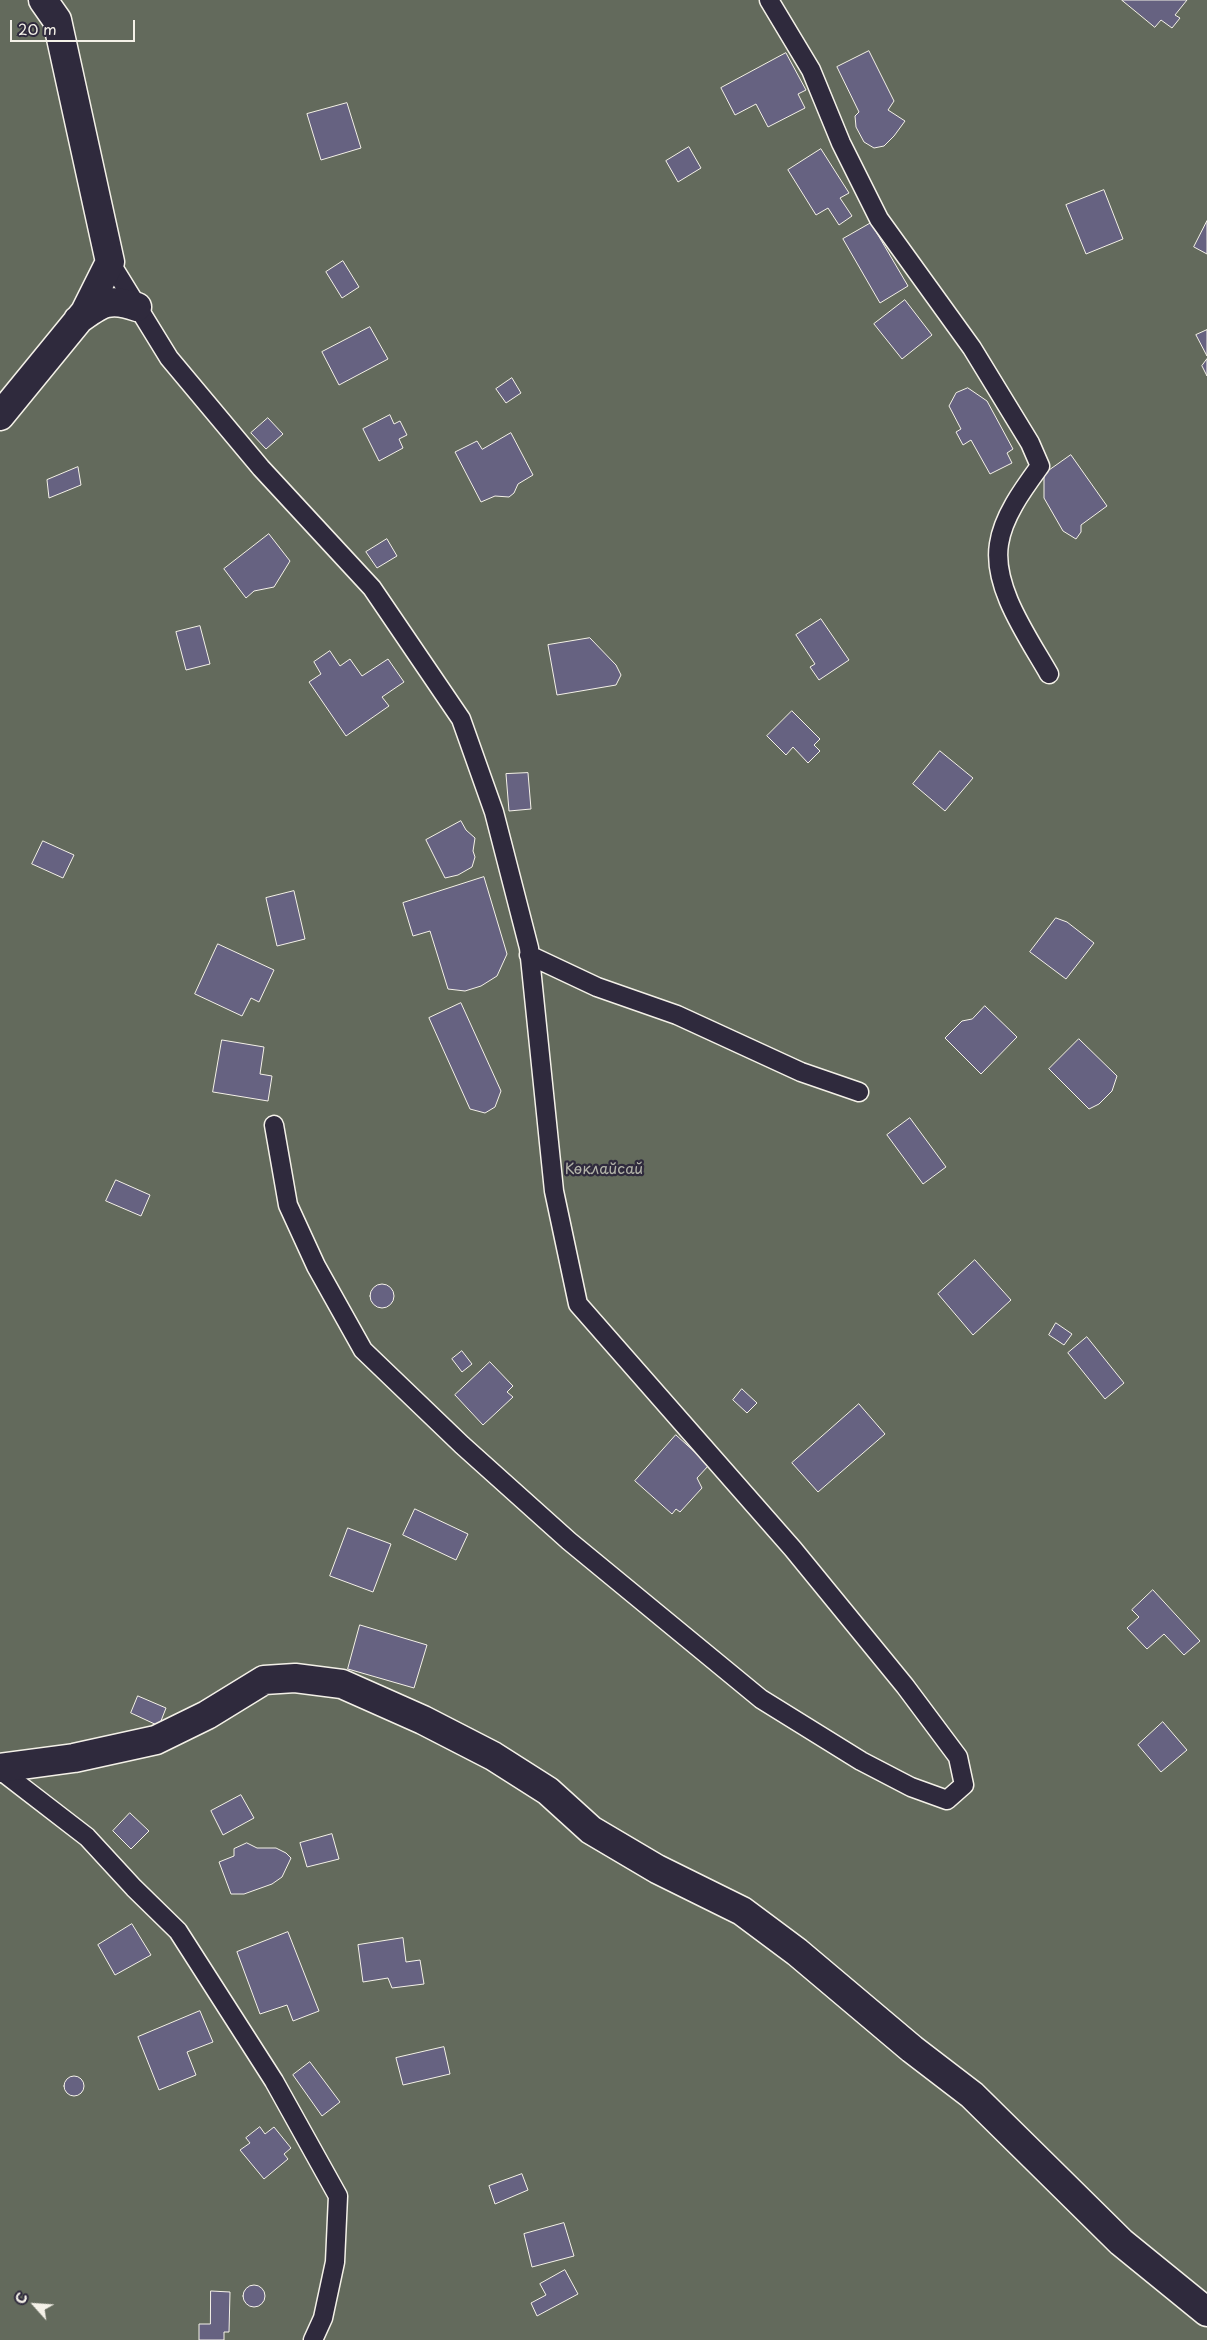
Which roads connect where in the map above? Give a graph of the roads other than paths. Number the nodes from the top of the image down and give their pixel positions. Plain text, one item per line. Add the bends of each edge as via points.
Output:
1 (43, 0) edge
2 (769, 0) edge
3 (110, 262) junction
4 (137, 307) junction
5 (77, 321) junction
6 (0, 416) edge
7 (1049, 674) dead end
8 (529, 955) junction
9 (859, 1092) dead end
10 (274, 1125) dead end
11 (0, 1769) edge
12 (1207, 2312) edge
13 (313, 2340) edge

1 - 3 street via 57,20
2 - 7 lane via 811,70 841,143 879,218 972,348 1030,443 1040,466 1014,502 999,544 1000,580
3 - 4 lane
3 - 5 street via 85,312
4 - 5 street via 119,300 98,306
4 - 8 lane via 169,358 248,453 372,588 461,719 494,812
5 - 6 street
8 - 9 lane via 597,987 677,1015 801,1072
8 - 10 lane via 554,1191 578,1304 793,1549 905,1686 958,1757 964,1785 947,1800 911,1787 861,1761 761,1699 569,1541 363,1350 316,1266 288,1205
11 - 12 street via 74,1758 156,1740 207,1715 264,1680 295,1678 342,1684 424,1720 493,1756 548,1791 591,1830 657,1869 742,1911 797,1952 972,2095 1121,2242
11 - 13 lane via 87,1838 178,1931 274,2080 338,2196 336,2262 323,2318

